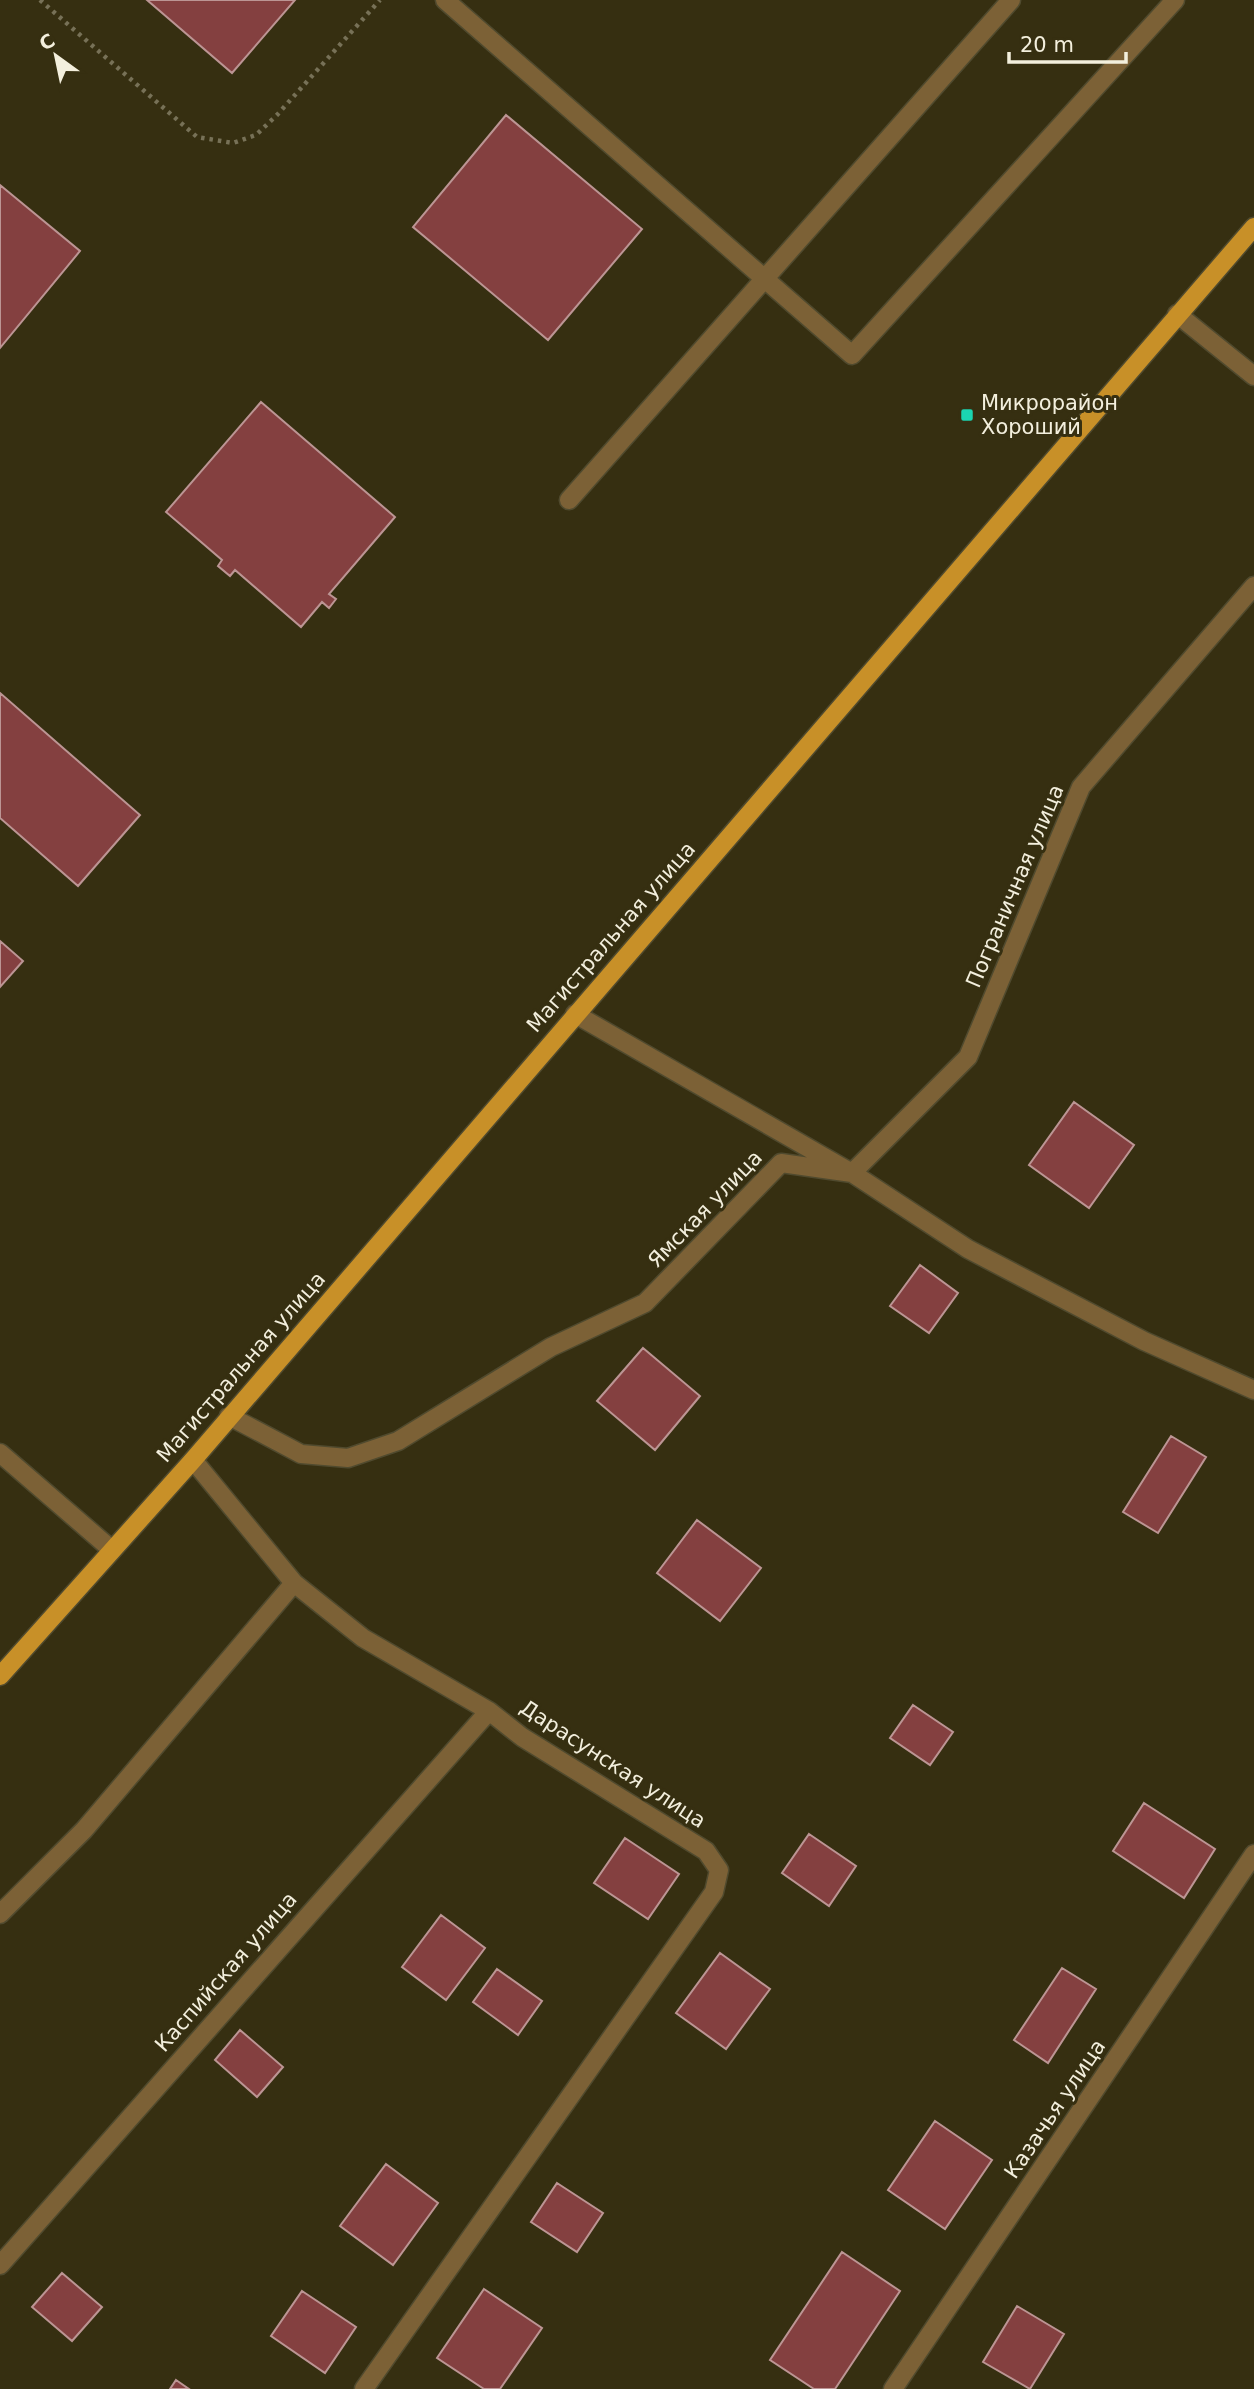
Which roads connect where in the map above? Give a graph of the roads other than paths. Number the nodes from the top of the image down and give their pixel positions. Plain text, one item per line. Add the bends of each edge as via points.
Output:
1 (445, 0) edge
2 (1011, 0) edge
3 (1175, 0) edge
4 (1254, 227) edge
5 (764, 278) junction
6 (1177, 314) junction
7 (1254, 376) edge
8 (569, 500) dead end
9 (1254, 586) edge
10 (575, 1014) junction
11 (852, 1173) junction
12 (1254, 1390) edge
13 (229, 1416) junction
14 (0, 1453) edge
15 (193, 1460) junction
16 (112, 1550) junction
17 (294, 1583) junction
18 (0, 1676) edge
19 (489, 1711) junction
20 (1254, 1854) edge
21 (0, 1914) edge
22 (0, 2265) edge
23 (364, 2389) edge
24 (893, 2389) edge

1 - 5 street
2 - 5 street
3 - 5 street via 852,355
4 - 6 main road, Магистральная улица
5 - 8 street
6 - 7 street
6 - 10 main road, Магистральная улица
9 - 11 street, Пограничная улица via 1081,787 968,1057
10 - 11 street
10 - 13 main road, Магистральная улица
11 - 12 street, Ямская улица via 968,1249 1144,1341
11 - 13 street, Ямская улица via 781,1163 645,1303 551,1347 398,1441 348,1458 301,1454
13 - 15 main road, Магистральная улица
14 - 16 street
15 - 16 main road, Магистральная улица
15 - 17 street, Дарасунская улица
16 - 18 main road, Магистральная улица
17 - 19 street, Дарасунская улица via 363,1638
17 - 21 street via 84,1830
19 - 22 street, Каспийская улица
19 - 23 street, Дарасунская улица via 522,1737 706,1851 719,1870 714,1892
20 - 24 street, Казачья улица

